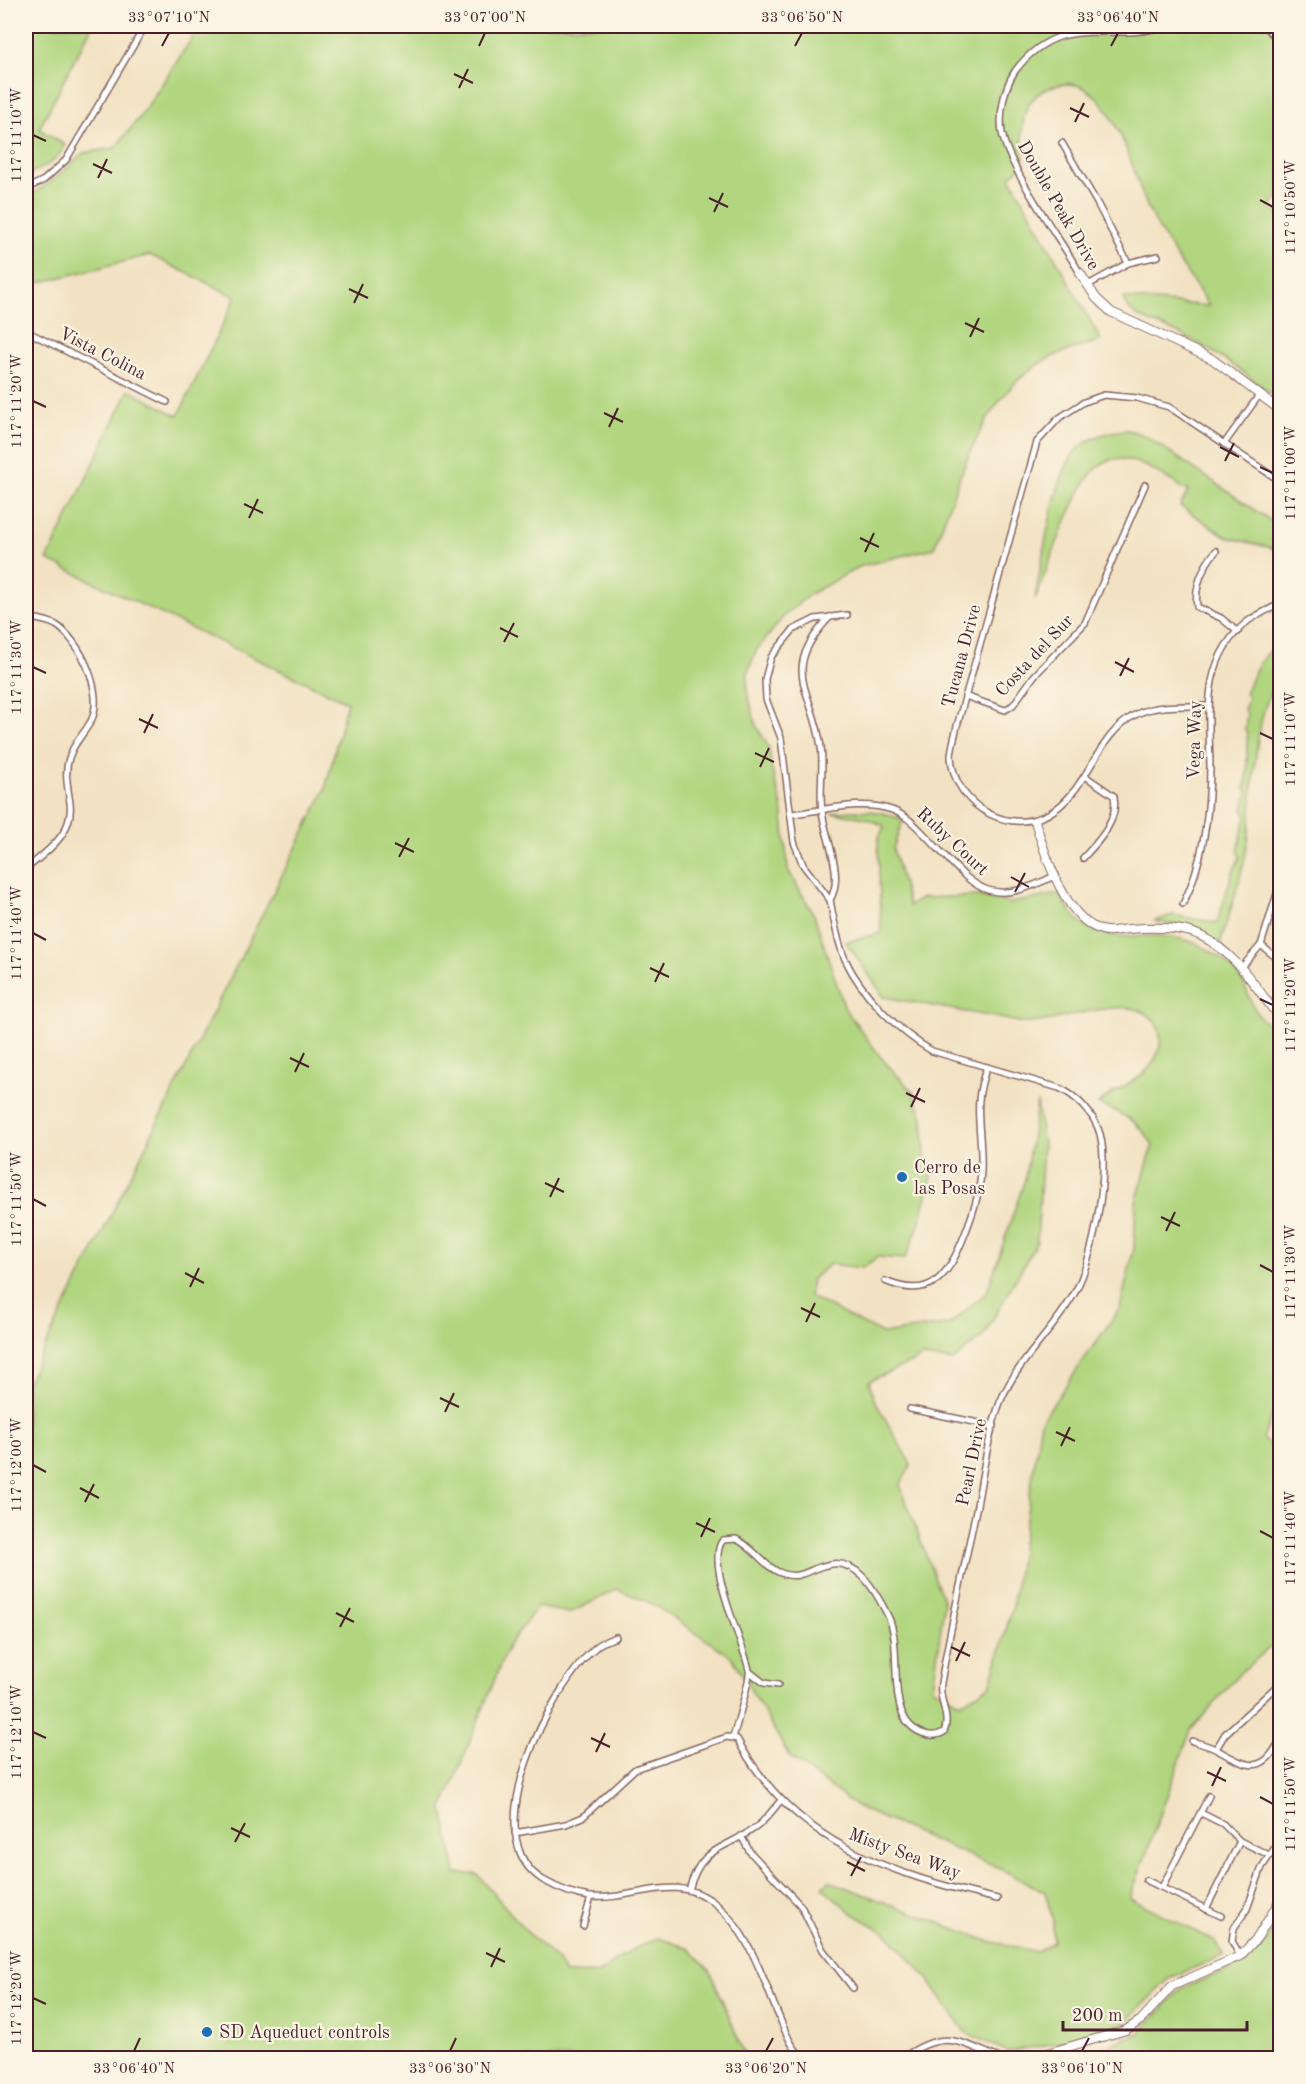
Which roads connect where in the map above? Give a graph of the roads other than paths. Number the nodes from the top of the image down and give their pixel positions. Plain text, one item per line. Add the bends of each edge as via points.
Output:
1 (145, 26) edge
2 (1162, 26) edge
3 (1264, 26) edge
4 (1281, 41) edge
5 (1062, 143) dead end
6 (26, 189) edge
7 (1158, 256) dead end
8 (1128, 263) junction
9 (1080, 273) joint
10 (1088, 285) junction
11 (26, 331) edge
12 (1260, 394) junction
13 (167, 402) dead end
14 (1281, 410) edge
15 (1224, 444) junction
16 (1281, 481) edge
17 (1145, 485) dead end
18 (1216, 551) dead end
19 (1281, 604) edge
20 (847, 615) dead end
21 (26, 616) edge
22 (830, 617) junction
23 (1238, 633) junction
24 (965, 696) junction
25 (1208, 706) junction
26 (1085, 776) junction
27 (821, 810) junction
28 (791, 814) junction
29 (1035, 821) junction
30 (1083, 858) dead end
31 (26, 869) edge
32 (1056, 875) junction
33 (1281, 884) edge
34 (830, 900) junction
35 (1183, 904) dead end
36 (1261, 945) junction
37 (1281, 961) edge
38 (1241, 968) junction
39 (1281, 1013) edge
40 (987, 1067) junction
41 (885, 1281) dead end
42 (910, 1409) dead end
43 (994, 1426) junction
44 (616, 1637) dead end
45 (750, 1672) junction
46 (1281, 1683) edge
47 (778, 1684) dead end
48 (733, 1738) junction
49 (1281, 1740) edge
50 (1192, 1741) dead end
51 (1216, 1749) junction
52 (1209, 1796) dead end
53 (781, 1800) junction
54 (1201, 1813) junction
55 (515, 1833) junction
56 (741, 1836) junction
57 (1281, 1840) edge
58 (1240, 1841) junction
59 (1269, 1855) junction
60 (1146, 1880) dead end
61 (1162, 1887) junction
62 (689, 1890) junction
63 (591, 1897) junction
64 (997, 1899) dead end
65 (1281, 1900) edge
66 (1206, 1909) junction
67 (1221, 1916) dead end
68 (583, 1926) dead end
69 (1240, 1956) junction
70 (853, 1988) dead end
71 (1034, 2056) joint
72 (804, 2058) edge
73 (902, 2058) edge
74 (999, 2058) edge
75 (1023, 2058) edge

1 - 6 street via 66,160 44,180
2 - 9 street, Double Peak Drive via 1142,31 1079,33 1055,39 1026,58 1006,89 1001,122 1009,152
3 - 4 street
5 - 8 street
7 - 8 street
8 - 10 street
9 - 10 street, Double Peak Drive
10 - 12 street, Double Peak Drive via 1111,312 1212,359
11 - 13 street, Vista Colina
12 - 14 street, Double Peak Drive
12 - 15 street
15 - 16 street, Tucana Drive
15 - 24 street, Tucana Drive via 1169,407 1137,398 1104,395 1083,402 1059,418 1037,442
17 - 24 street, Costa del Sur via 1085,623 1005,710
18 - 23 street via 1207,561 1195,595 1197,607 1221,618
19 - 23 street, Vega Way via 1249,621
20 - 22 street
21 - 31 street via 48,622 70,637 91,675 96,694 92,719 69,756 66,778 70,807 66,828 52,847
22 - 27 street, Pearl Drive via 818,630 801,666 821,748
22 - 28 street via 806,622 794,630 771,657 767,668 766,699 781,738
23 - 25 street, Vega Way via 1229,641 1213,673
24 - 29 street, Tucana Drive via 951,756 958,783 985,813 1007,820
25 - 26 street via 1136,714 1120,724
25 - 35 street, Vega Way via 1210,768 1205,828
26 - 29 street via 1057,809
26 - 30 street via 1114,796 1115,802 1101,839
27 - 28 street, Ruby Court
27 - 32 street, Ruby Court via 864,806 901,814 981,889 1004,894 1016,892
27 - 34 street, Pearl Drive via 836,878
28 - 34 street via 794,842 803,866
29 - 32 street via 1043,850
32 - 38 street via 1073,910 1086,924 1107,932 1167,928 1201,936
33 - 36 street
34 - 40 street, Pearl Drive via 845,960 895,1025 932,1050
36 - 37 street
36 - 38 street
38 - 39 street via 1272,1008
40 - 41 street via 976,1101 982,1142 978,1189 955,1260 948,1271 927,1286 907,1289
40 - 43 street, Pearl Drive via 1069,1092 1092,1118 1100,1134 1102,1156 1088,1268 1072,1297 1014,1377
42 - 43 street
43 - 45 street, Pearl Drive via 955,1602 940,1693 947,1722 944,1732 925,1734 904,1720 899,1704 893,1625 859,1571 838,1562 808,1574 783,1574 740,1540 723,1540 718,1548 722,1582
44 - 55 street via 597,1646 577,1668 544,1723 514,1810
45 - 47 street via 764,1683
45 - 48 street
46 - 51 street via 1225,1734
48 - 53 street, Misty Sea Way
48 - 55 street via 635,1769 583,1817
49 - 51 street via 1273,1756 1259,1765 1242,1764
50 - 51 street
52 - 54 street
53 - 56 street via 768,1816
53 - 64 street, Misty Sea Way via 805,1823 868,1859
54 - 58 street via 1223,1824
54 - 61 street
55 - 63 street via 524,1863 541,1879
56 - 62 street via 705,1857 694,1872
56 - 70 street via 750,1852 801,1906 823,1950
57 - 59 street
58 - 59 street
58 - 66 street
59 - 69 street via 1232,1934
60 - 61 street
61 - 66 street
62 - 63 street via 668,1887
62 - 72 street via 718,1907 738,1930 786,2032
63 - 68 street
65 - 69 street via 1257,1938
66 - 67 street
69 - 71 street via 1172,1986 1141,2020 1126,2030
71 - 75 street
73 - 74 street via 922,2044 944,2039 965,2043

